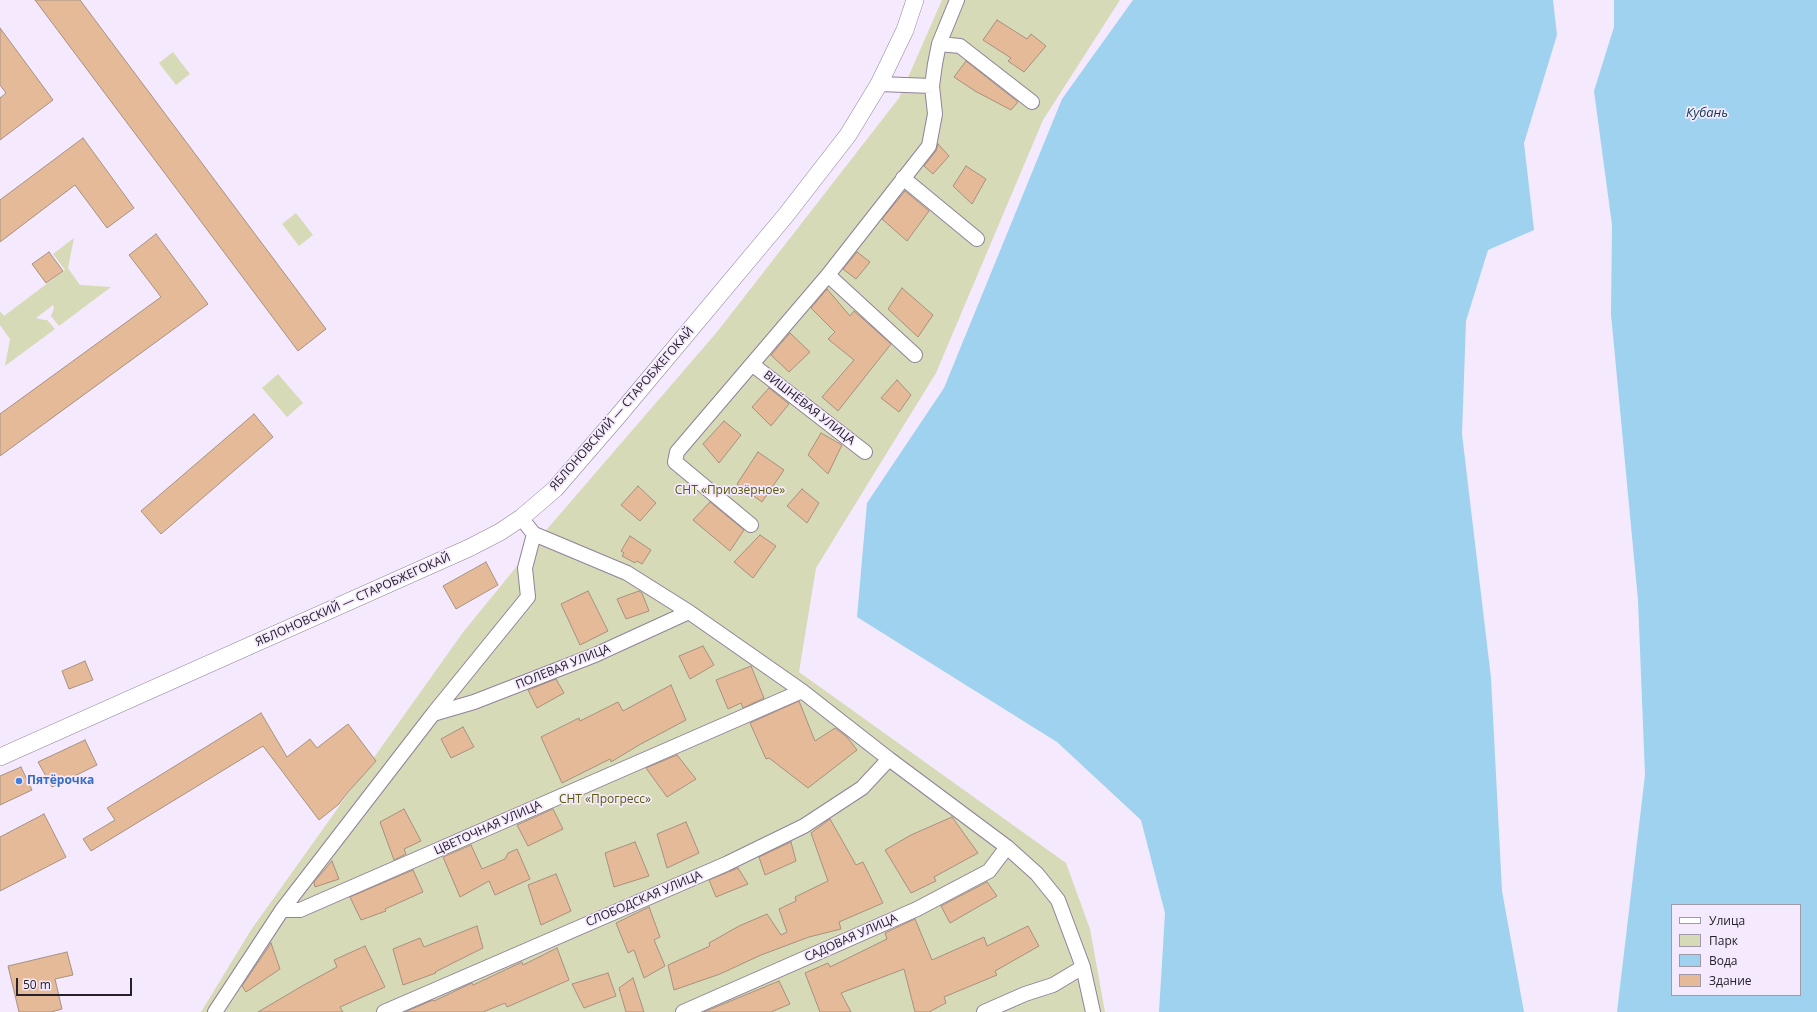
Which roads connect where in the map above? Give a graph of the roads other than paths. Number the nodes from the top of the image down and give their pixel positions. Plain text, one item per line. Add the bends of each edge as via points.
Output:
1 (915, 0) edge
2 (957, 0) edge
3 (939, 44) junction
4 (879, 84) junction
5 (932, 86) junction
6 (1032, 102) dead end
7 (903, 178) junction
8 (978, 239) dead end
9 (828, 275) junction
10 (915, 355) dead end
11 (753, 365) junction
12 (865, 452) dead end
13 (521, 518) junction
14 (751, 525) dead end
15 (534, 534) junction
16 (689, 612) junction
17 (802, 691) junction
18 (433, 714) junction
19 (0, 757) edge
20 (889, 759) junction
21 (1007, 847) junction
22 (282, 910) junction
23 (1083, 967) junction
24 (215, 1012) edge
25 (384, 1012) edge
26 (683, 1012) edge
27 (984, 1012) edge
28 (1093, 1012) edge

1 - 4 street, ЯБЛОНОВСКИЙ — СТАРОБЖЕГОКАЙ via 905,30
2 - 3 street
3 - 5 street
3 - 6 street via 960,46
4 - 5 street
4 - 13 street, ЯБЛОНОВСКИЙ — СТАРОБЖЕГОКАЙ via 848,135 786,215 555,489
5 - 7 street via 935,114 929,146
7 - 8 street
7 - 9 street
9 - 10 street
9 - 11 street
11 - 12 street, ВИШНЁВАЯ УЛИЦА
11 - 14 street via 677,452 675,462
13 - 15 street
13 - 19 street, ЯБЛОНОВСКИЙ — СТАРОБЖЕГОКАЙ via 462,552
15 - 16 street via 627,572
15 - 18 street via 525,568 528,597
16 - 17 street
16 - 18 street, ПОЛЕВАЯ УЛИЦА via 595,655 474,702
17 - 20 street
17 - 22 street, ЦВЕТОЧНАЯ УЛИЦА via 300,910
18 - 22 street
20 - 21 street
20 - 25 street, СЛОБОДСКАЯ УЛИЦА via 862,788 804,826 719,867
21 - 23 street via 1037,874 1058,900
21 - 26 street, САДОВАЯ УЛИЦА via 989,871 931,902
22 - 24 street
23 - 27 street via 1053,985
23 - 28 street

